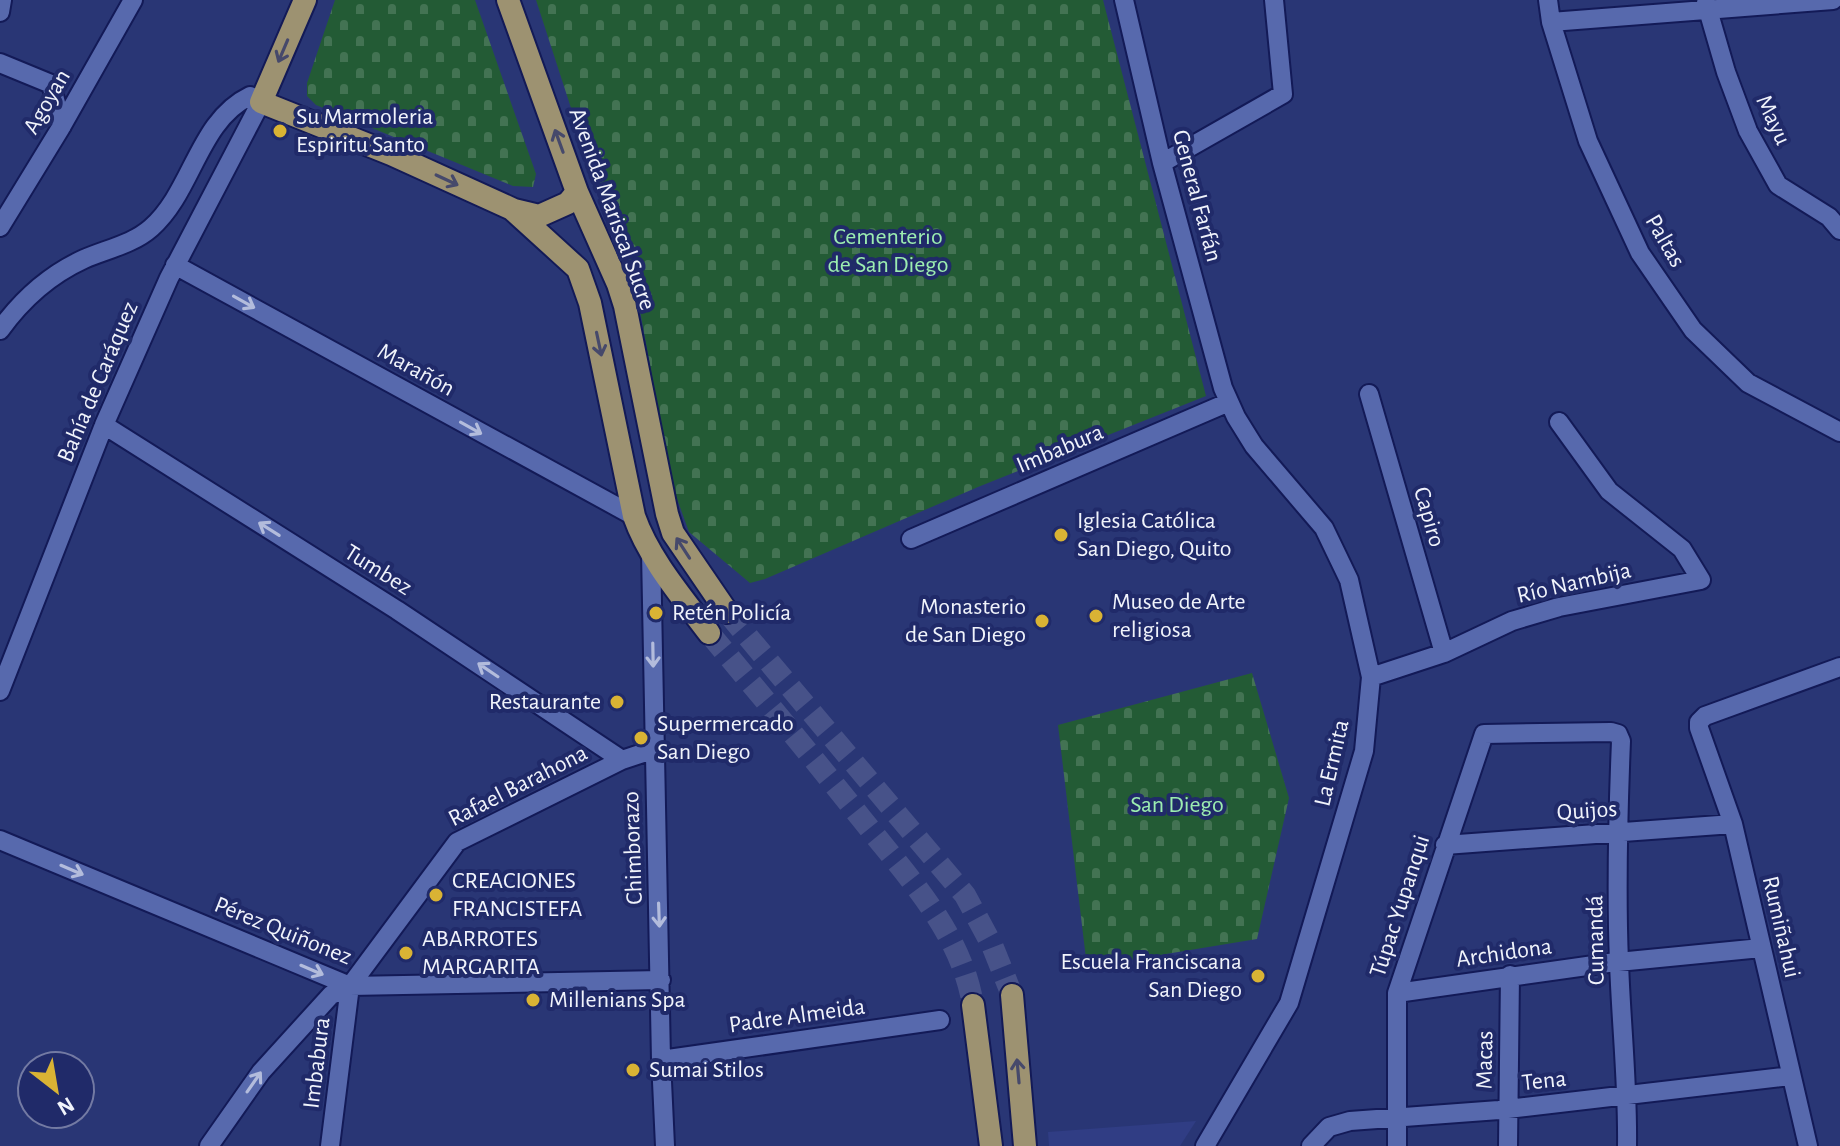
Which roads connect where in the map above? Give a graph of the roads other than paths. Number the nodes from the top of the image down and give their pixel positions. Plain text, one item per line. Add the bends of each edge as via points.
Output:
1 (2, 0) edge
2 (133, 0) edge
3 (305, 0) edge
4 (508, 0) edge
5 (1124, 0) edge
6 (1274, 0) edge
7 (1548, 0) edge
8 (1833, 0) edge
9 (1707, 6) edge
10 (0, 12) edge
11 (1551, 22) junction
12 (0, 63) edge
13 (261, 102) junction
14 (62, 126) junction
15 (1162, 163) junction
16 (577, 192) junction
17 (512, 209) junction
18 (0, 227) edge
19 (1840, 230) edge
20 (175, 265) junction
21 (0, 330) edge
22 (1369, 394) dead end
23 (1229, 402) junction
24 (1559, 422) dead end
25 (104, 425) junction
26 (1840, 432) edge
27 (634, 516) junction
28 (911, 539) dead end
29 (651, 549) junction
30 (727, 612) tunnel mouth
31 (709, 633) tunnel mouth
32 (1444, 653) junction
33 (1840, 667) edge
34 (1371, 677) junction
35 (0, 691) edge
36 (1484, 734) joint
37 (655, 749) junction
38 (622, 760) junction
39 (1733, 824) junction
40 (1617, 833) junction
41 (0, 840) edge
42 (1445, 845) junction
43 (1761, 948) junction
44 (1619, 962) junction
45 (1510, 975) junction
46 (661, 980) junction
47 (350, 986) junction
48 (1397, 993) junction
49 (1012, 995) tunnel mouth
50 (973, 1005) tunnel mouth
51 (940, 1020) dead end
52 (661, 1060) junction
53 (1791, 1076) junction
54 (1627, 1095) junction
55 (1508, 1109) junction
56 (1398, 1119) junction
57 (209, 1146) edge
58 (330, 1146) edge
59 (665, 1146) edge
60 (991, 1146) edge
61 (1025, 1146) edge
62 (1205, 1146) edge
63 (1311, 1146) edge
64 (1397, 1146) edge
65 (1508, 1146) edge
66 (1627, 1146) edge
67 (1808, 1146) edge

1 - 10 street
2 - 14 street, Agoyan
3 -> 13 main road
16 -> 4 main road, Avenida Mariscal Sucre
5 - 15 street, General Farfán
6 - 15 street via 1283,94
7 - 11 street, Paltas
8 - 9 street
9 - 11 street
9 - 19 street, Mayu via 1748,131 1778,185 1829,217
11 - 26 street, Paltas via 1595,155 1640,253 1693,330 1748,383
12 - 14 street via 51,84
13 -> 17 main road
13 - 20 street, Bahía de Caráquez
13 - 21 street via 250,96 229,109 151,229 43,282
14 - 18 street, Agoyan
15 - 23 street, General Farfán
16 - 17 main road via 568,203 539,216
30 -> 16 main road, Avenida Mariscal Sucre via 673,533 625,306
17 -> 27 main road via 578,269 590,303
20 - 25 street, Bahía de Caráquez
20 -> 27 street, Marañón
22 - 32 street, Capiro
23 - 28 street, Imbabura
23 - 34 street, La Ermita via 1254,446 1324,528 1349,580
24 - 32 street, Río Nambija via 1609,491 1682,549 1701,580 1559,607 1512,621
25 - 35 street, Bahía de Caráquez
38 -> 25 street, Tumbez
27 - 29 main road
29 - 31 main road
29 -> 37 street, Chimborazo
32 - 34 street, Río Nambija
33 - 39 street, Rumiñahui via 1699,722
34 - 62 street, La Ermita via 1364,751 1289,1003
36 - 40 street, Cumandá via 1618,734
36 - 42 street, Túpac Yupanqui
37 - 38 street, Rafael Barahona
37 -> 46 street, Chimborazo
38 - 47 street, Rafael Barahona via 451,846
39 - 40 street, Quijos
39 - 43 street, Rumiñahui
40 - 42 street, Quijos
40 - 44 street, Cumandá
41 -> 47 street, Pérez Quiñonez
42 - 48 street, Túpac Yupanqui
43 - 44 street, Archidona
43 - 53 street, Rumiñahui
44 - 45 street, Archidona
44 - 54 street, Cumandá
45 - 48 street, Archidona
45 - 55 street, Macas
46 - 47 street, Pérez Quiñonez
46 - 52 street, Chimborazo
57 -> 47 street, Rafael Barahona via 261,1072 331,995
47 - 58 street, Imbabura
48 - 56 street, Túpac Yupanqui
61 -> 49 main road
50 - 60 main road
51 - 52 street, Padre Almeida
52 - 59 street, Chimborazo
53 - 54 street, Tena
53 - 67 street, Rumiñahui
54 - 55 street, Tena
54 - 66 street, Cumandá
55 - 56 street, Tena
55 - 65 street, Macas
56 - 63 street, Tena via 1329,1127
56 - 64 street, Túpac Yupanqui

